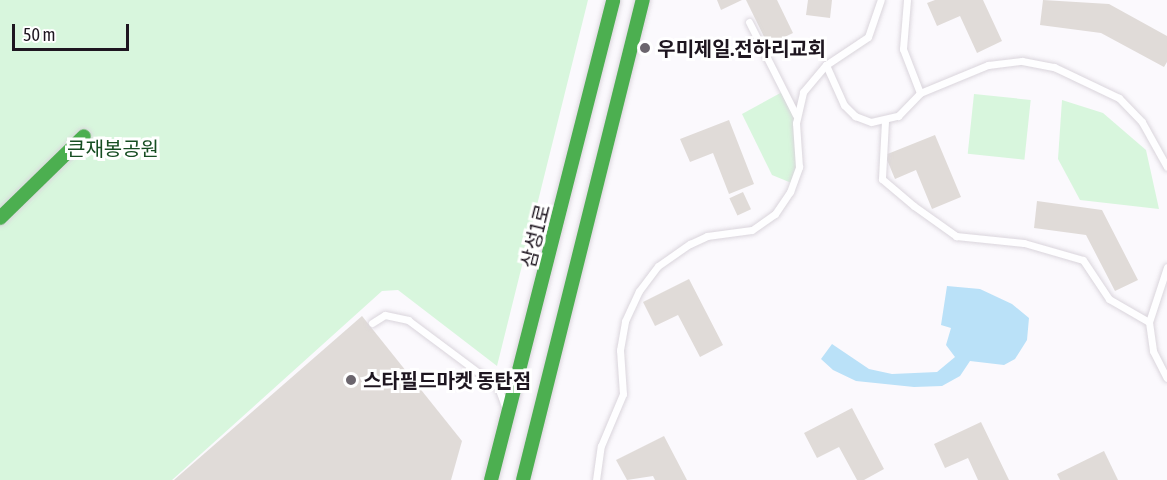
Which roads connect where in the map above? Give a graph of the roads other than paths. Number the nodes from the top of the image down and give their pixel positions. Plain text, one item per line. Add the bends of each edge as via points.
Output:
1 (613, 0) edge
2 (643, 0) edge
3 (881, 0) edge
4 (907, 0) edge
5 (749, 22) dead end
6 (826, 65) junction
7 (920, 93) junction
8 (796, 115) junction
9 (885, 121) junction
10 (84, 136) dead end
11 (1167, 167) edge
12 (0, 218) edge
13 (1167, 267) edge
14 (1149, 322) junction
15 (372, 323) dead end
16 (1167, 378) edge
17 (509, 416) junction
18 (491, 480) edge
19 (523, 480) edge
20 (596, 480) edge

1 - 17 street, 삼성1로
2 - 19 street
3 - 6 lane via 868,37
4 - 7 lane via 903,49
5 - 8 lane
6 - 8 lane via 806,85
6 - 9 lane via 836,93 855,116
7 - 9 lane via 909,107
7 - 11 lane via 987,65 1022,61 1054,67 1119,98 1142,122
8 - 20 lane via 799,167 790,192 775,214 752,230 707,236 690,244 658,266 639,291 625,321 620,350 623,394 601,446
9 - 14 lane via 882,179 914,206 956,236 1024,243 1083,260 1109,299
10 - 12 street
13 - 14 lane
14 - 16 lane via 1153,351
15 - 17 lane via 386,315 408,320 498,387
17 - 18 street, 삼성1로

